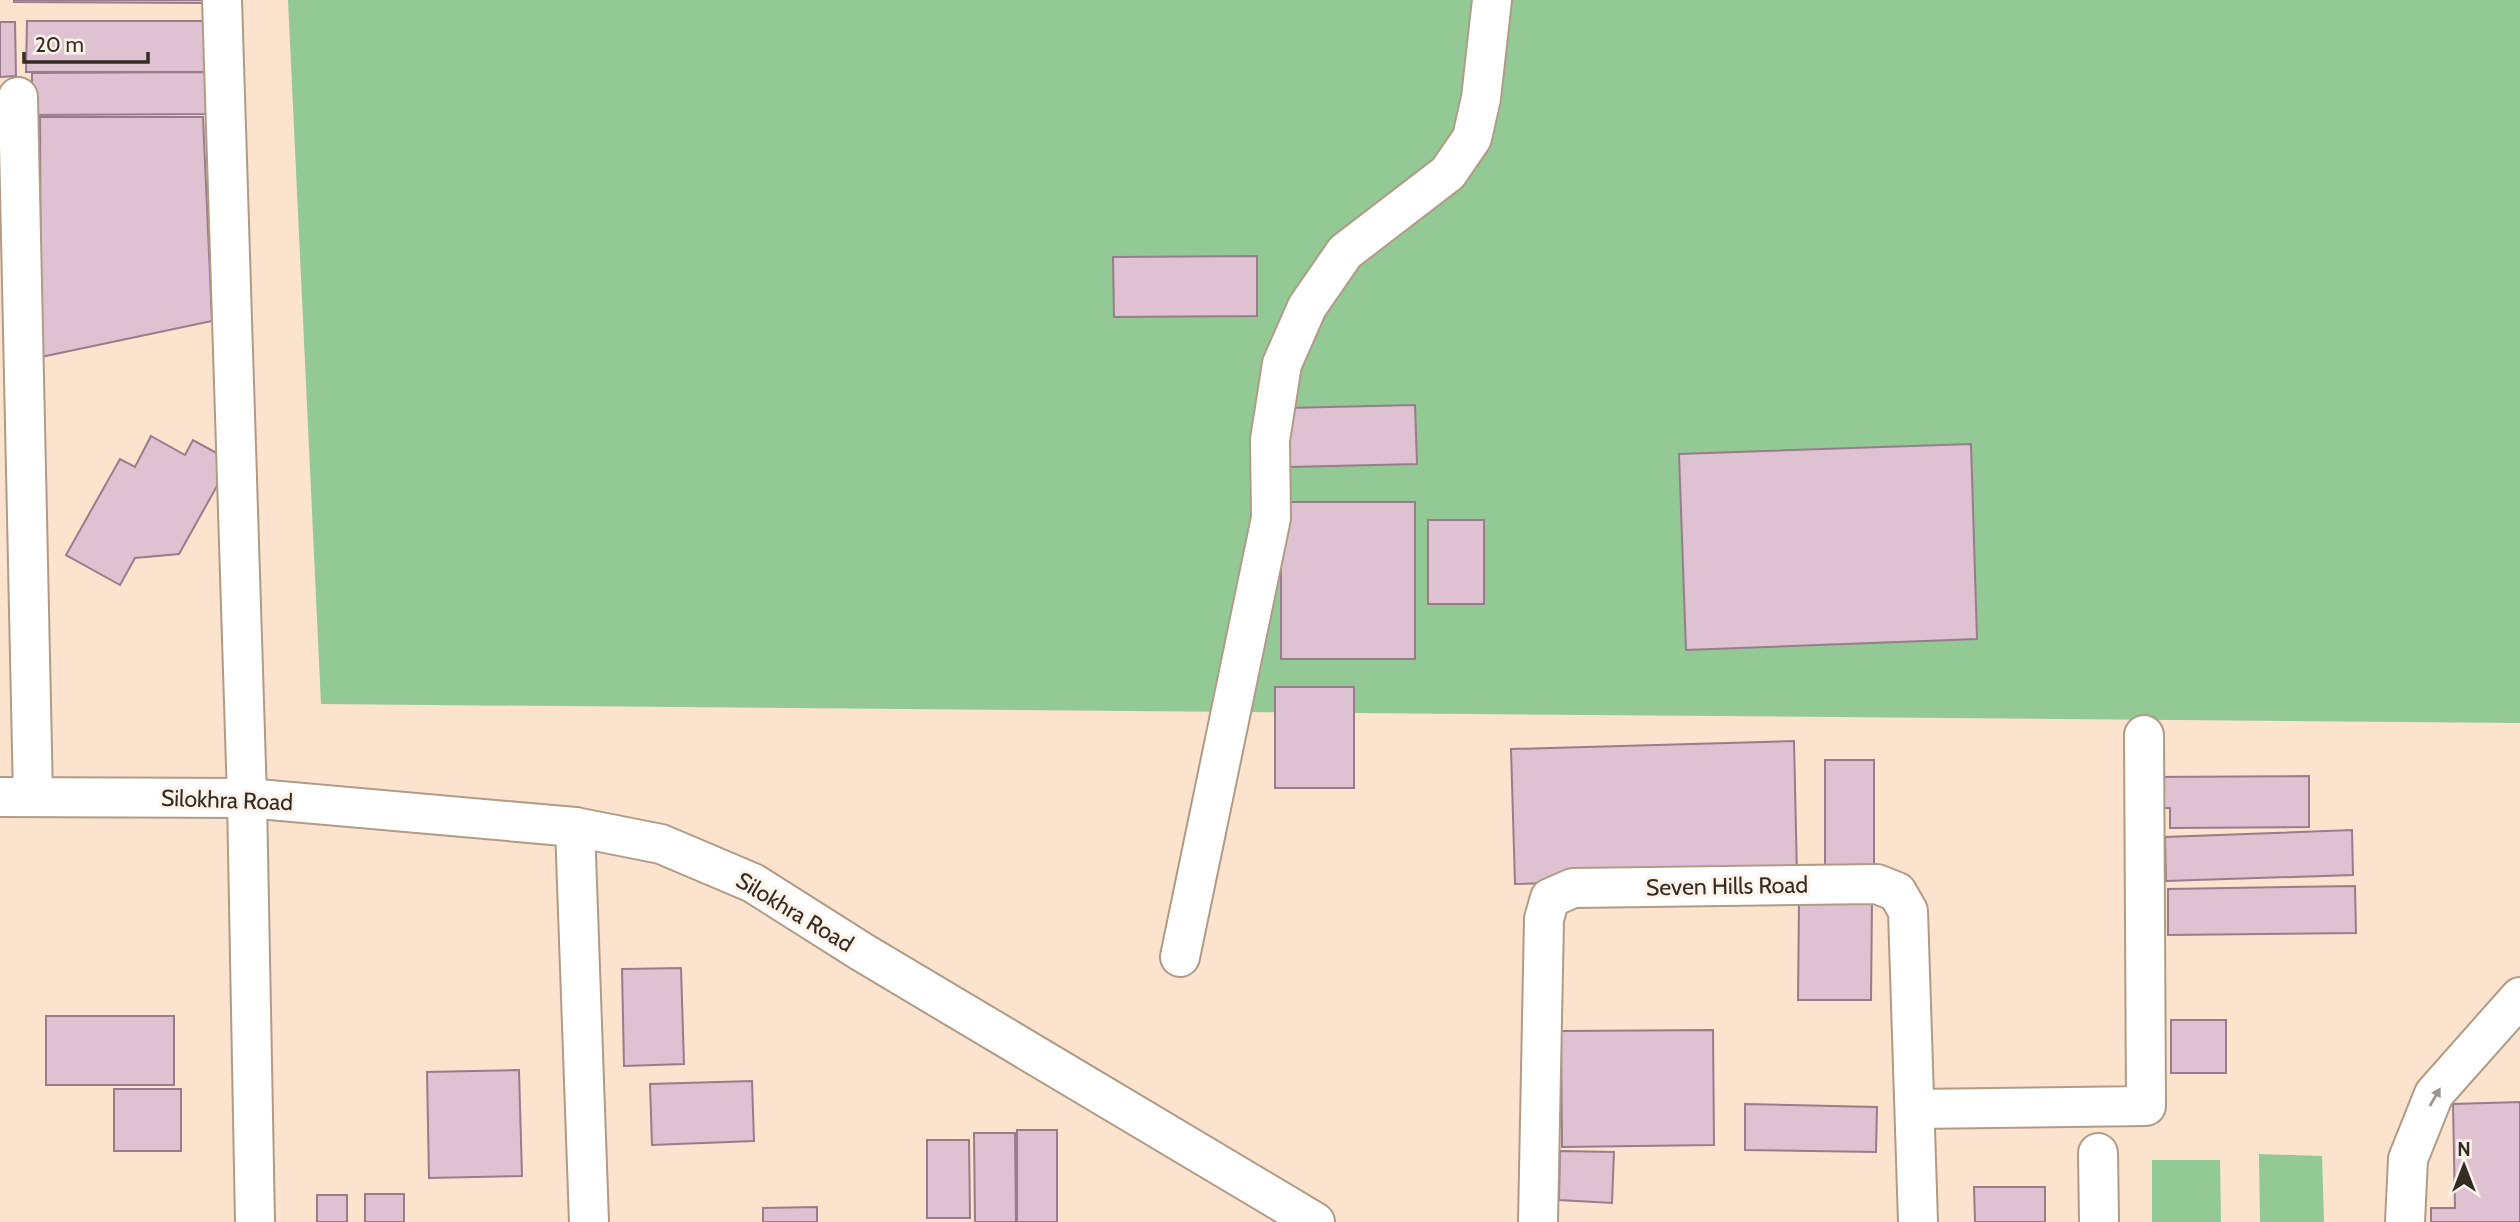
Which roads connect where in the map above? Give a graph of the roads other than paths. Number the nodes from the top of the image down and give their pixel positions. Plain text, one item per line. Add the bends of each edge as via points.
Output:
1 (222, 0) edge
2 (1492, 0) edge
3 (18, 97) dead end
4 (2144, 735) dead end
5 (17, 797) edge
6 (247, 798) junction
7 (575, 827) junction
8 (1180, 957) dead end
9 (2520, 997) edge
10 (1915, 1109) junction
11 (2098, 1153) dead end
12 (255, 1222) edge
13 (589, 1222) edge
14 (1315, 1222) edge
15 (1538, 1222) edge
16 (1918, 1222) edge
17 (2099, 1222) edge
18 (2405, 1222) edge

1 - 6 street
2 - 8 street via 1472,138 1448,173 1345,252 1307,307 1282,364 1270,440 1271,518
3 - 5 street
4 - 10 street via 2146,1106
5 - 6 street, Silokhra Road
6 - 7 street, Silokhra Road
6 - 12 street
7 - 13 street
7 - 14 street, Silokhra Road via 661,844 753,883
18 -> 9 street via 2408,1159 2434,1094
10 - 15 street, Seven Hills Road via 1908,911 1897,892 1877,884 1573,888 1550,898 1544,919
10 - 16 street, Seven Hills Road
11 - 17 street

